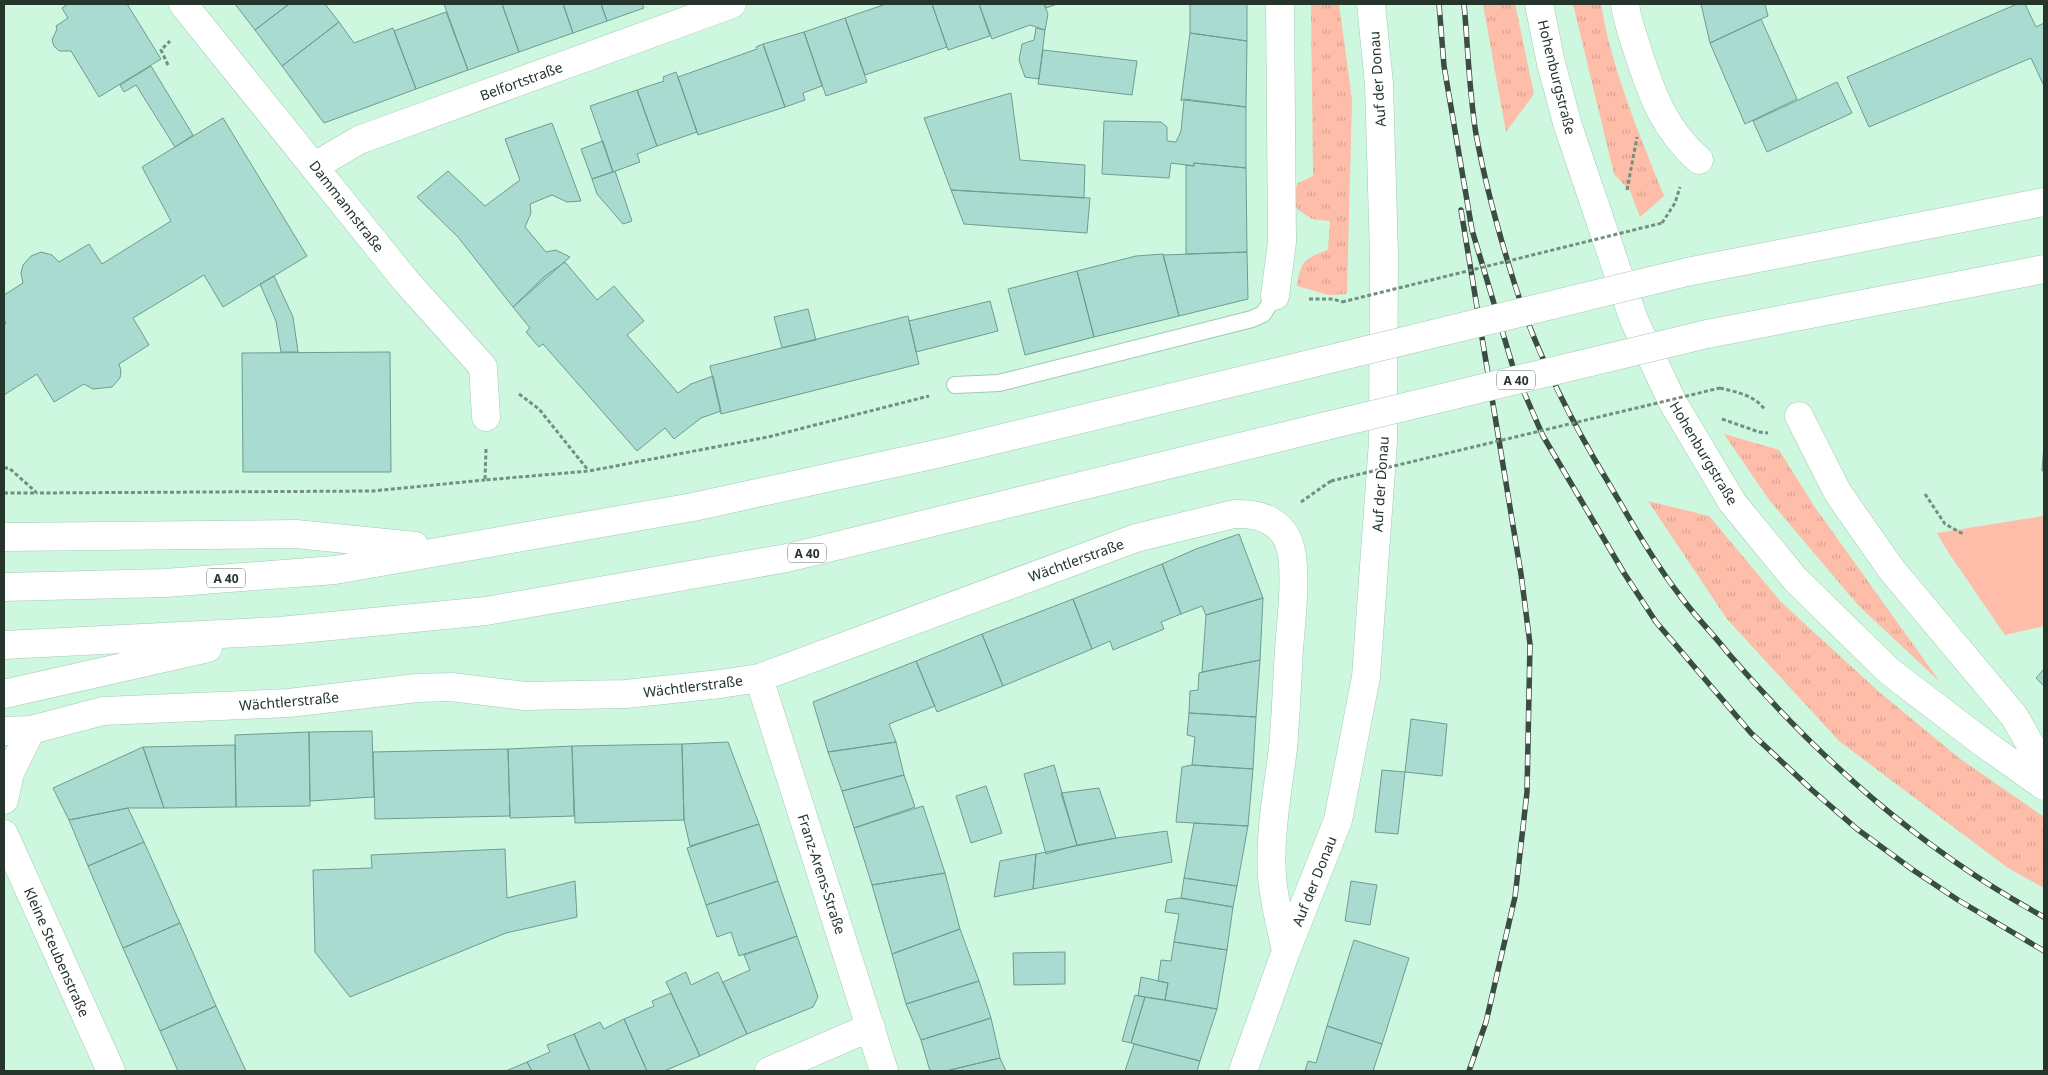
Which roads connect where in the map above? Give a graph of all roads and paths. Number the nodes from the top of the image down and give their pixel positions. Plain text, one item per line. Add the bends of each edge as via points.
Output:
1 (183, 4) edge
2 (732, 4) edge
3 (1280, 4) edge
4 (1371, 4) edge
5 (1539, 4) edge
6 (1624, 4) edge
7 (1636, 142) dead end
8 (1699, 160) dead end
9 (316, 166) junction
10 (1677, 191) dead end
11 (1627, 192) dead end
12 (2044, 202) edge
13 (2044, 269) edge
14 (1275, 296) joint
15 (1307, 299) dead end
16 (483, 367) junction
17 (955, 385) joint
18 (1761, 404) dead end
19 (1799, 416) dead end
20 (486, 417) joint
21 (1720, 418) dead end
22 (1759, 432) dead end
23 (4, 468) edge
24 (589, 471) junction
25 (485, 480) junction
26 (1331, 481) dead end
27 (4, 493) edge
28 (37, 493) junction
29 (1925, 494) dead end
30 (1962, 534) dead end
31 (4, 537) edge
32 (446, 550) junction
33 (4, 587) edge
34 (1292, 598) joint
35 (280, 631) junction
36 (4, 645) edge
37 (759, 678) junction
38 (4, 694) edge
39 (31, 730) junction
40 (4, 731) edge
41 (2044, 776) edge
42 (2044, 786) edge
43 (4, 800) edge
44 (4, 834) edge
45 (1286, 951) junction
46 (871, 1027) junction
47 (111, 1071) edge
48 (769, 1071) edge
49 (884, 1071) edge
50 (1243, 1071) edge

1 - 9 main road, Dammannstraße
2 - 9 main road, Belfortstraße via 359,140
3 - 14 main road via 1282,242
4 - 45 main road, Auf der Donau via 1379,84 1384,246 1383,442 1366,677 1338,820
5 - 42 main road, Hohenburgstraße via 1568,126 1634,320 1672,401 1732,502 1795,579 1889,671
6 - 8 main road via 1651,91 1682,145
7 - 11 path
9 - 16 main road, Dammannstraße via 405,280
10 - 15 path, bridge via 1675,204 1662,224 1342,302
12 - 32 main road, A 40, bridge via 1686,272 941,453 693,507
13 - 35 main road, A 40, bridge via 1707,334 788,558 486,611
14 - 17 lane via 1264,314 1252,319 999,383
16 - 20 main road
16 - 24 path via 539,409
17 - 24 path via 919,400 768,438
18 - 26 path, bridge via 1745,394 1720,388
19 - 41 main road via 1838,493 1891,569 2014,716
20 - 25 path
21 - 22 path
23 - 28 path via 9,468
24 - 25 path
25 - 28 path via 372,491
27 - 28 path
29 - 30 path via 1945,524
31 - 32 main road via 296,534
32 - 33 main road, A 40 via 335,570 165,583
34 - 37 main road, Wächtlerstraße via 1290,545 1284,531 1264,518 1249,513 1234,514 1136,538
34 - 45 main road, Auf der Donau via 1283,745 1272,842 1272,876
35 - 36 main road, A 40
35 - 38 main road
37 - 39 main road, Wächtlerstraße via 626,694 525,696 451,687 417,688 289,703 103,711
37 - 46 main road, Franz-Arens-Straße
39 - 40 main road, Wächtlerstraße
39 - 43 main road via 10,773
44 - 47 main road, Kleine Steubenstraße
45 - 50 main road, Auf der Donau
46 - 48 main road
46 - 49 main road, Franz-Arens-Straße

